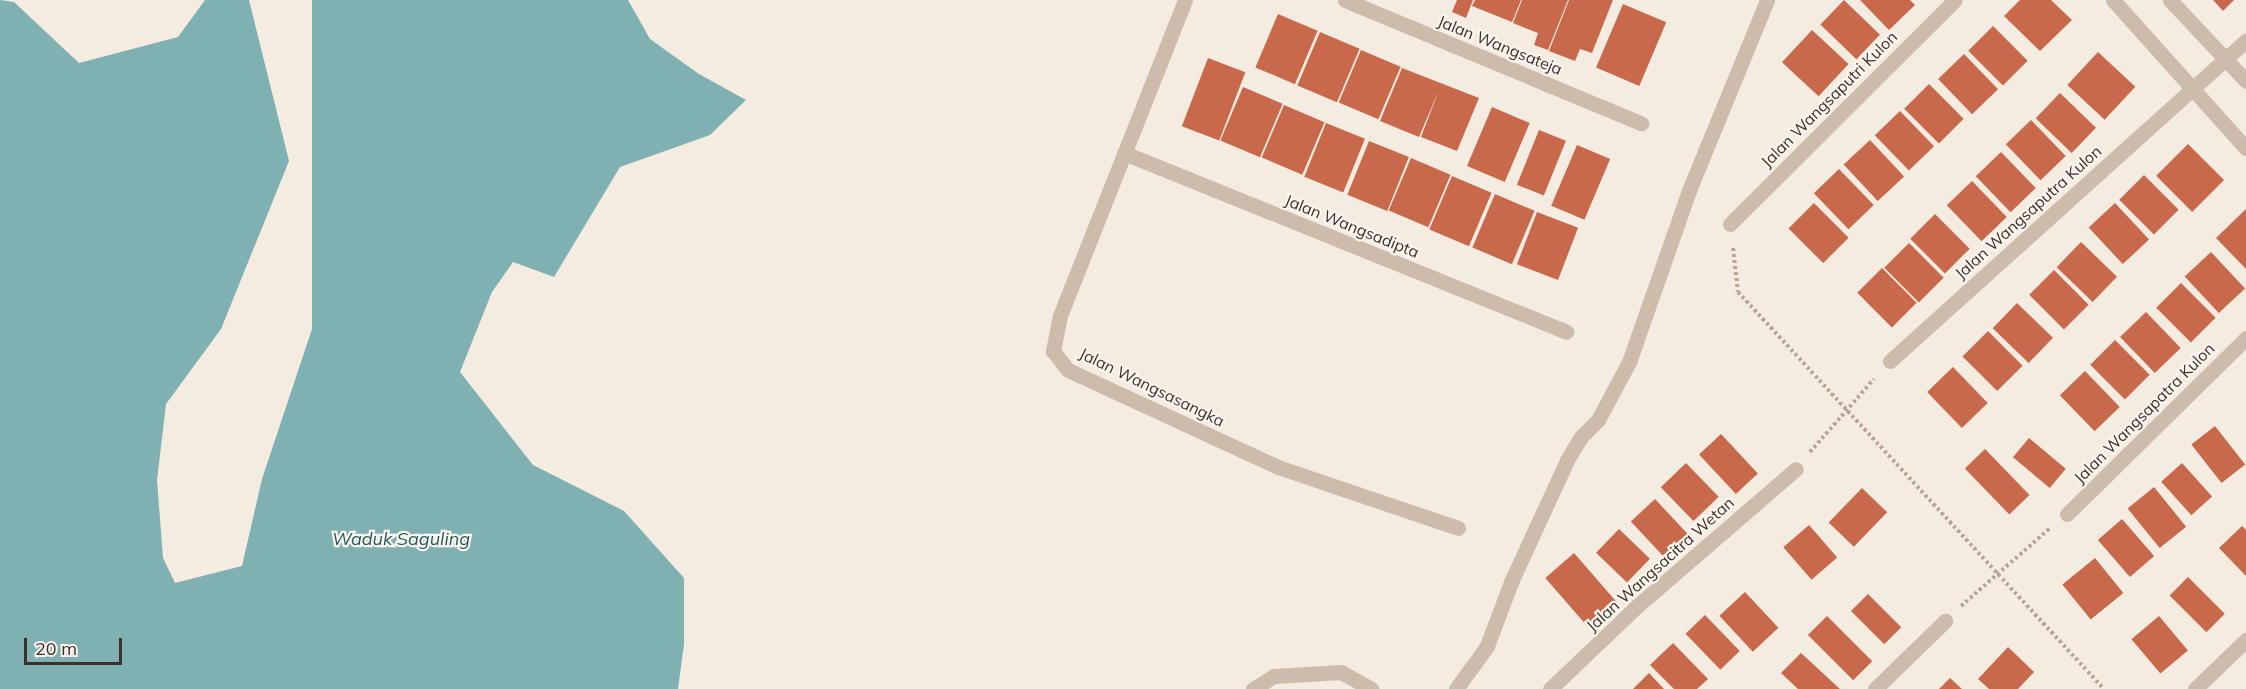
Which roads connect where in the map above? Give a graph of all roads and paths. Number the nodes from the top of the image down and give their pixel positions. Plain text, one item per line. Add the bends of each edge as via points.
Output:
1 (1185, 0) edge
2 (1345, 0) edge
3 (1767, 0) edge
4 (1955, 0) edge
5 (2113, 0) edge
6 (2170, 0) edge
7 (2246, 40) edge
8 (2226, 60) junction
9 (2246, 81) edge
10 (2191, 89) junction
11 (1641, 123) dead end
12 (2246, 148) edge
13 (1124, 153) junction
14 (1730, 224) joint
15 (1566, 332) dead end
16 (2246, 338) edge
17 (1890, 361) joint
18 (1847, 409) junction
19 (1796, 469) joint
20 (2067, 514) joint
21 (1458, 528) dead end
22 (1997, 572) junction
23 (1945, 621) joint
24 (2246, 640) edge
25 (1253, 689) edge
26 (1372, 689) edge
27 (1456, 689) edge
28 (1551, 689) edge
29 (1875, 689) edge
30 (2104, 689) edge
31 (2195, 689) edge

1 - 13 street, Jalan Wangsasangka
2 - 11 street, Jalan Wangsateja
3 - 27 street via 1686,198 1629,362 1598,420 1581,437 1567,460 1511,582 1487,646
4 - 14 street, Jalan Wangsaputri Kulon
5 - 10 street
6 - 8 street
7 - 8 street, Jalan Wangsaputra Kulon
8 - 9 street
8 - 10 street, Jalan Wangsaputra Kulon
10 - 12 street
10 - 17 street, Jalan Wangsaputra Kulon
13 - 15 street, Jalan Wangsadipta
13 - 21 street, Jalan Wangsasangka via 1060,315 1053,351 1068,370 1278,467
14 - 18 path via 1738,291
16 - 20 street, Jalan Wangsapatra Kulon
17 - 18 path
18 - 19 path
18 - 22 path
19 - 28 street, Jalan Wangsacitra Wetan via 1636,607
20 - 22 path
22 - 23 path
22 - 30 path
23 - 29 street
24 - 31 street
25 - 26 street via 1274,676 1341,672

